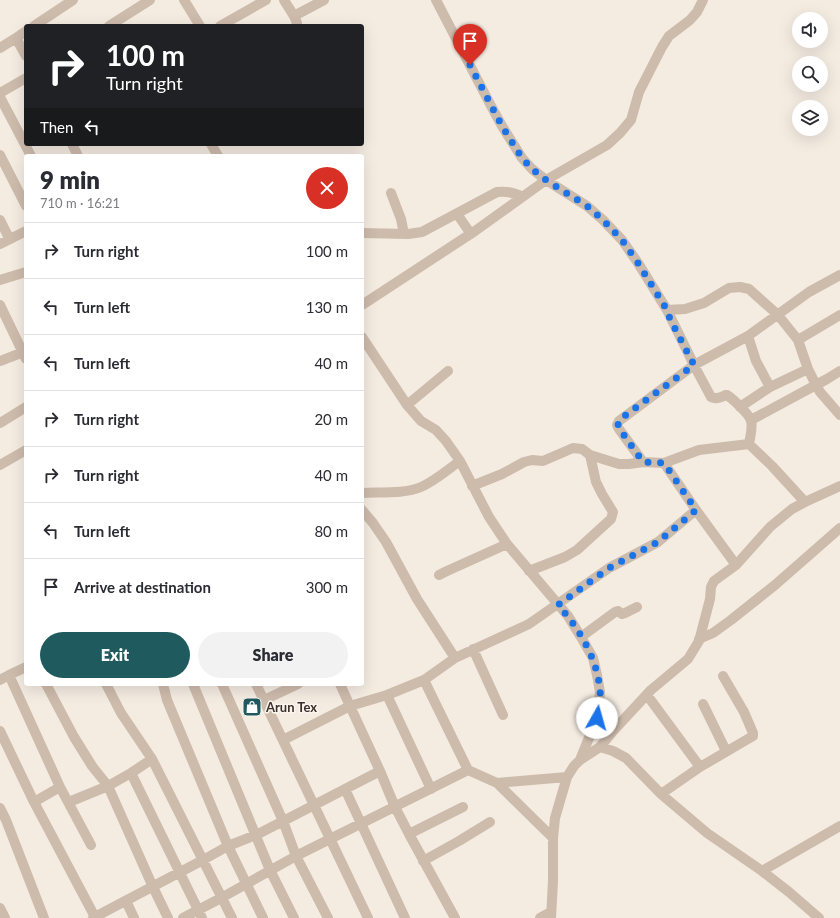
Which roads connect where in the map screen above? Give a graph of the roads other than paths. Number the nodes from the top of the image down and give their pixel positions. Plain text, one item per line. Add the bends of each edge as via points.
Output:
1 (73, 0) edge
2 (150, 0) edge
3 (184, 0) edge
4 (266, 0) edge
5 (284, 0) edge
6 (324, 0) edge
7 (436, 0) edge
8 (703, 0) edge
9 (295, 21) edge
10 (37, 24) edge
11 (112, 24) edge
12 (199, 24) edge
13 (224, 24) edge
14 (24, 32) edge
15 (16, 38) junction
16 (0, 48) edge
17 (24, 52) edge
18 (24, 79) edge
19 (0, 93) edge
20 (0, 97) edge
21 (24, 143) edge
22 (0, 155) edge
23 (546, 180) junction
24 (391, 193) dead end
25 (522, 197) junction
26 (24, 202) edge
27 (457, 214) junction
28 (0, 220) edge
29 (24, 232) edge
30 (364, 232) edge
31 (404, 234) junction
32 (471, 234) junction
33 (10, 238) junction
34 (0, 244) edge
35 (24, 273) edge
36 (840, 275) edge
37 (0, 280) edge
38 (364, 304) edge
39 (0, 305) edge
40 (667, 310) junction
41 (840, 314) edge
42 (778, 315) junction
43 (748, 336) junction
44 (364, 340) edge
45 (798, 340) junction
46 (24, 352) edge
47 (24, 354) edge
48 (0, 362) edge
49 (694, 365) junction
50 (808, 369) junction
51 (448, 370) dead end
52 (840, 371) edge
53 (816, 385) junction
54 (770, 387) junction
55 (407, 405) junction
56 (740, 407) junction
57 (24, 408) edge
58 (840, 415) edge
59 (751, 420) junction
60 (0, 423) edge
61 (749, 444) junction
62 (24, 451) edge
63 (590, 454) junction
64 (460, 461) junction
65 (643, 462) junction
66 (664, 463) junction
67 (0, 465) edge
68 (472, 486) junction
69 (840, 486) edge
70 (364, 493) edge
71 (805, 502) junction
72 (696, 510) junction
73 (364, 512) edge
74 (840, 528) edge
75 (507, 544) junction
76 (736, 565) junction
77 (529, 570) junction
78 (439, 575) dead end
79 (558, 605) junction
80 (637, 607) dead end
81 (581, 637) junction
82 (699, 639) junction
83 (473, 649) junction
84 (454, 658) junction
85 (24, 668) edge
86 (723, 676) dead end
87 (4, 677) edge
88 (424, 680) junction
89 (47, 686) edge
90 (107, 686) edge
91 (164, 686) edge
92 (194, 686) edge
93 (223, 686) edge
94 (257, 686) edge
95 (294, 686) edge
96 (341, 686) edge
97 (387, 695) junction
98 (647, 695) junction
99 (264, 700) junction
100 (703, 704) dead end
101 (350, 706) junction
102 (503, 715) dead end
103 (0, 732) edge
104 (283, 740) junction
105 (600, 747) junction
106 (726, 751) junction
107 (152, 759) junction
108 (580, 760) junction
109 (700, 767) junction
110 (468, 770) junction
111 (380, 771) junction
112 (131, 773) junction
113 (567, 777) junction
114 (497, 783) junction
115 (108, 786) junction
116 (60, 787) junction
117 (345, 789) junction
118 (431, 789) junction
119 (661, 794) junction
120 (34, 802) junction
121 (69, 802) junction
122 (314, 805) junction
123 (395, 807) junction
124 (463, 807) dead end
125 (0, 808) edge
126 (3, 821) edge
127 (283, 821) junction
128 (490, 822) dead end
129 (361, 824) junction
130 (840, 826) edge
131 (409, 834) junction
132 (256, 835) junction
133 (553, 838) junction
134 (331, 839) junction
135 (92, 845) dead end
136 (228, 846) junction
137 (296, 856) junction
138 (203, 860) junction
139 (423, 861) junction
140 (270, 870) junction
141 (762, 871) junction
142 (179, 873) junction
143 (246, 884) junction
144 (153, 887) junction
145 (221, 898) junction
146 (126, 901) junction
147 (0, 908) edge
148 (200, 914) edge
149 (551, 915) edge
150 (98, 917) edge
151 (5, 918) edge
152 (44, 918) edge
153 (134, 918) edge
154 (168, 918) edge
155 (183, 918) edge
156 (232, 918) edge
157 (263, 918) edge
158 (294, 918) edge
159 (328, 918) edge
160 (368, 918) edge
161 (405, 918) edge
162 (455, 918) edge
163 (540, 918) edge
164 (819, 918) edge

1 - 10 street
2 - 11 street
3 - 12 street
4 - 13 street
5 - 9 street
6 - 9 street
7 - 23 street via 502,126 522,158
8 - 23 street via 694,16 669,36 662,47 639,92 631,120 620,133 607,144
14 - 15 street
15 - 16 street
15 - 17 street
18 - 19 street
20 - 21 street
22 - 26 street
23 - 25 street
23 - 40 street via 587,206 617,234
24 - 31 street
25 - 27 street via 506,191 497,192
25 - 32 street
27 - 31 street via 422,232
27 - 32 street
28 - 33 street
29 - 33 street
30 - 31 street
32 - 38 street
33 - 34 street
35 - 37 street
36 - 42 street via 808,292
39 - 46 street
40 - 42 street via 704,303 729,288 740,287 749,289
40 - 49 street
41 - 45 street
42 - 43 street
42 - 45 street
43 - 49 street
43 - 54 street via 756,361
44 - 55 street
45 - 50 street
47 - 48 street
49 - 56 street via 711,397 728,395
49 - 65 street via 619,420 619,428
50 - 53 street
50 - 54 street
51 - 55 street
52 - 53 street
53 - 58 street
53 - 59 street
54 - 56 street
55 - 64 street via 421,421 436,430
56 - 59 street
57 - 60 street
59 - 61 street
61 - 66 street via 699,450
61 - 71 street
62 - 67 street
63 - 65 street via 619,464
63 - 68 street via 582,449 573,448 543,461 524,462
63 - 77 street via 596,482 613,516 577,550
64 - 68 street
64 - 70 street via 420,487 406,491
65 - 66 street
66 - 72 street
68 - 75 street
69 - 71 street
71 - 76 street via 770,526
72 - 76 street
72 - 79 street via 658,542 609,568
73 - 84 street via 386,542 417,599
74 - 82 street via 731,620 713,634
75 - 77 street
75 - 78 street
76 - 82 street via 714,581
77 - 79 street
79 - 81 street
79 - 83 street via 529,624
80 - 81 street via 622,614 615,612
81 - 108 street via 593,658 600,692 597,718
82 - 98 street via 688,659
83 - 84 street
83 - 102 street
84 - 88 street
85 - 87 street
86 - 106 street via 754,733
87 - 116 street
88 - 97 street
88 - 110 street
89 - 115 street via 74,737
90 - 107 street via 121,713
91 - 136 street
92 - 132 street
93 - 127 street
94 - 99 street
95 - 99 street
96 - 101 street
97 - 101 street
97 - 118 street
98 - 105 street
98 - 109 street
99 - 104 street
100 - 106 street
101 - 104 street
101 - 111 street
103 - 120 street
104 - 122 street
105 - 108 street
105 - 119 street via 626,758
106 - 109 street
107 - 112 street
107 - 138 street
108 - 113 street
109 - 119 street
110 - 114 street
110 - 118 street
111 - 117 street
111 - 123 street
112 - 115 street
112 - 142 street
113 - 114 street
113 - 133 street via 555,818
114 - 133 street
115 - 121 street
115 - 144 street
116 - 120 street
116 - 121 street
117 - 122 street
117 - 129 street
118 - 123 street
119 - 141 street via 707,833
120 - 150 street
121 - 135 street
122 - 127 street
122 - 134 street
123 - 129 street
123 - 131 street
124 - 131 street
125 - 126 street
126 - 152 street
127 - 132 street
127 - 137 street
128 - 139 street
129 - 134 street
129 - 161 street
130 - 141 street
131 - 139 street
132 - 136 street
132 - 140 street
133 - 149 street
134 - 137 street
134 - 160 street
136 - 138 street
136 - 143 street
137 - 140 street
137 - 159 street
138 - 142 street
138 - 145 street
139 - 162 street
140 - 143 street
140 - 158 street
141 - 164 street
142 - 144 street
142 - 148 street
143 - 145 street
143 - 157 street
144 - 146 street
144 - 154 street
145 - 148 street
145 - 156 street
146 - 150 street
146 - 153 street
147 - 151 street
148 - 155 street
149 - 163 street

